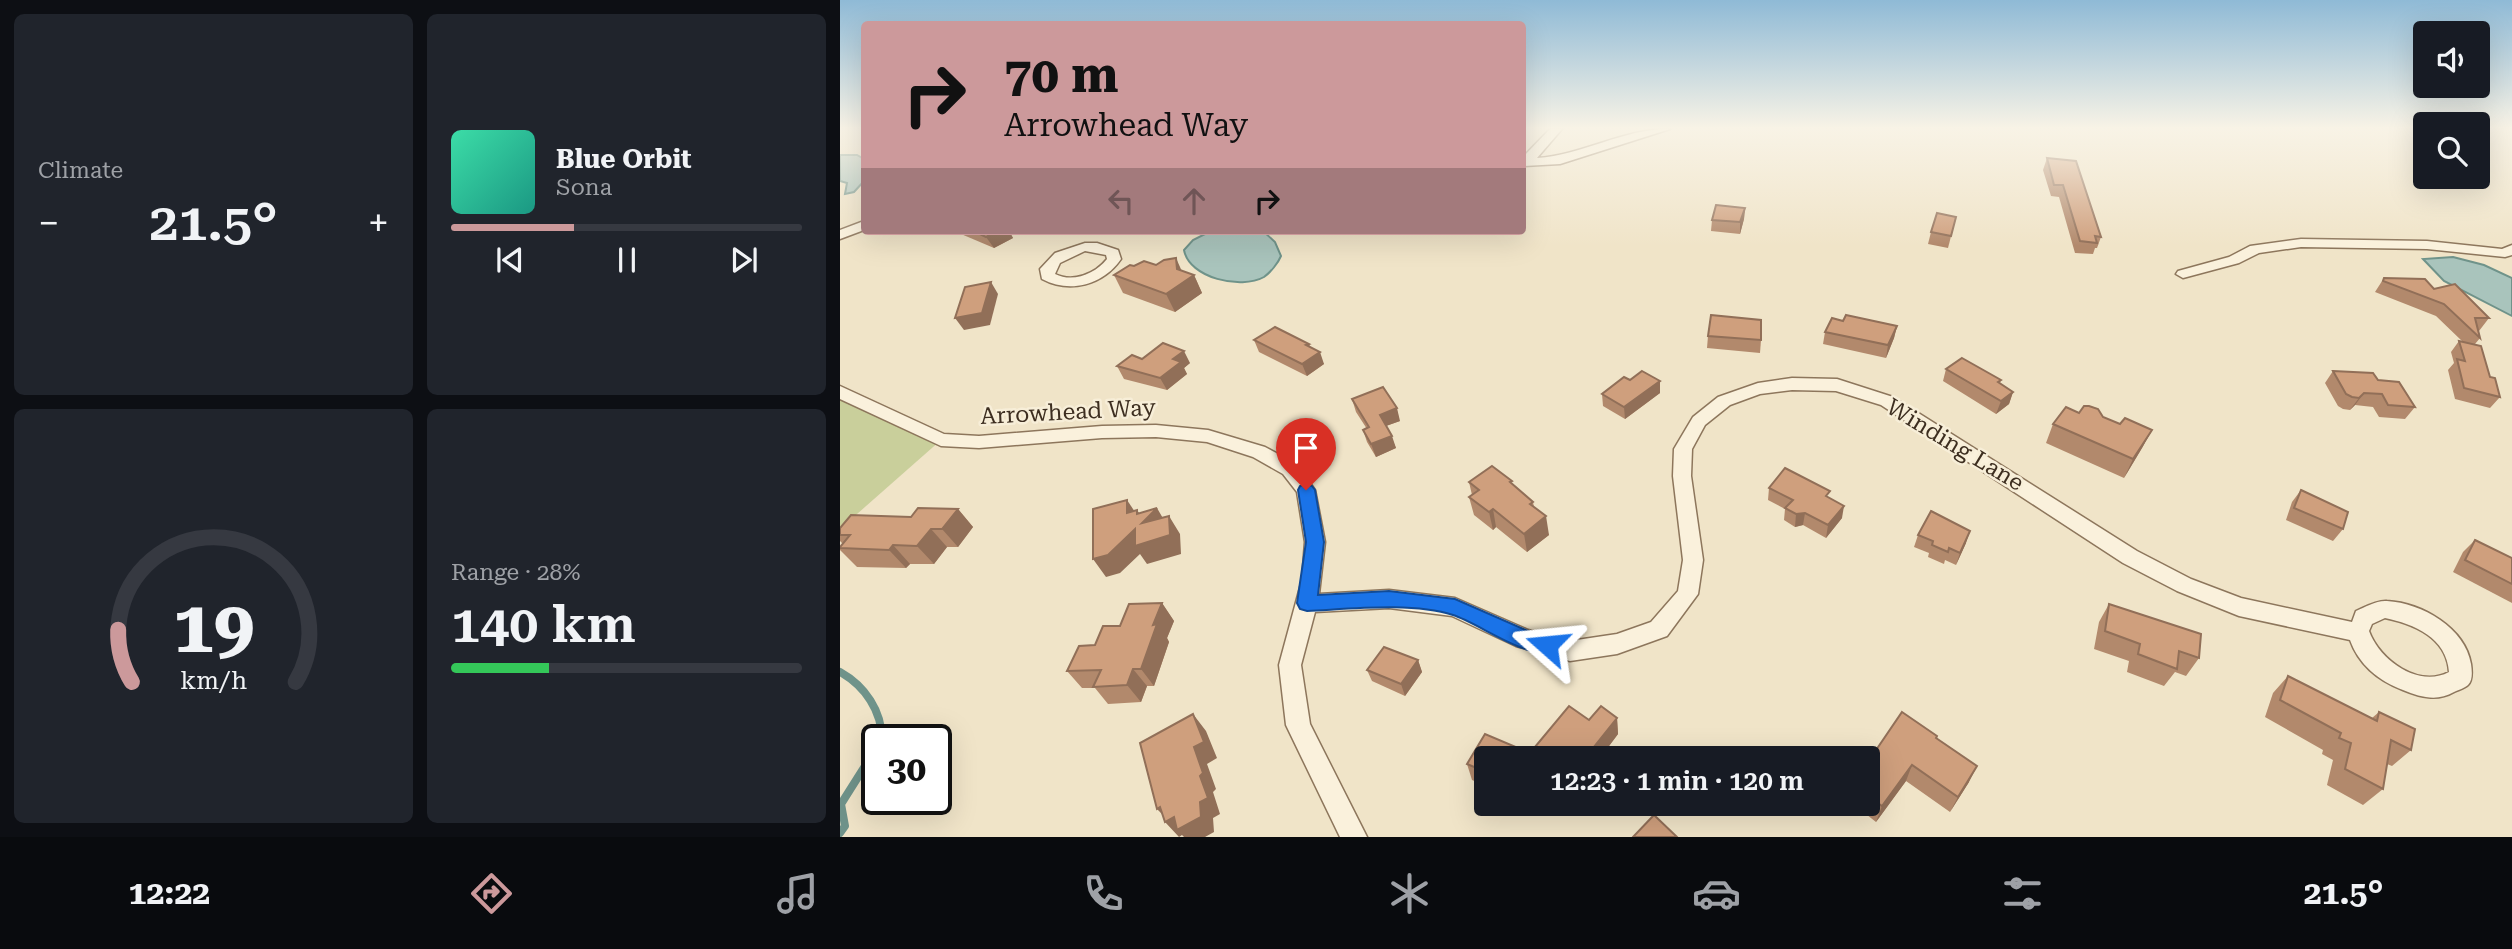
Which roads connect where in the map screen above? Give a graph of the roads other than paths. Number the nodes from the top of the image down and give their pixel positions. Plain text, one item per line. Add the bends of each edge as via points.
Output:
1 (861, 226) edge
2 (840, 235) edge
3 (1102, 235) edge
4 (1097, 247) dead end
5 (2512, 249) edge
6 (2183, 274) dead end
7 (840, 392) edge
8 (1307, 603) junction
9 (2357, 632) junction
10 (1354, 837) edge

1 - 2 street
3 - 4 street
5 - 6 street via 2505,253 2427,245 2301,243 2255,249 2234,260
7 - 8 street, Arrowhead Way via 941,440 979,442 1156,431 1208,436 1259,452 1290,470 1306,490 1315,542
8 - 9 street, Winding Lane via 1389,599 1455,607 1524,639 1570,652 1617,644 1658,629 1688,594 1693,560 1683,449 1699,421 1724,401 1758,389 1837,385 1887,401 2130,557 2184,586 2239,607
8 - 10 street, Arrowhead Way via 1290,665 1298,725
9 - 9 street via 2376,663 2394,676 2436,689 2452,686 2461,677 2462,663 2454,648 2422,620 2402,612 2369,611 2359,620

